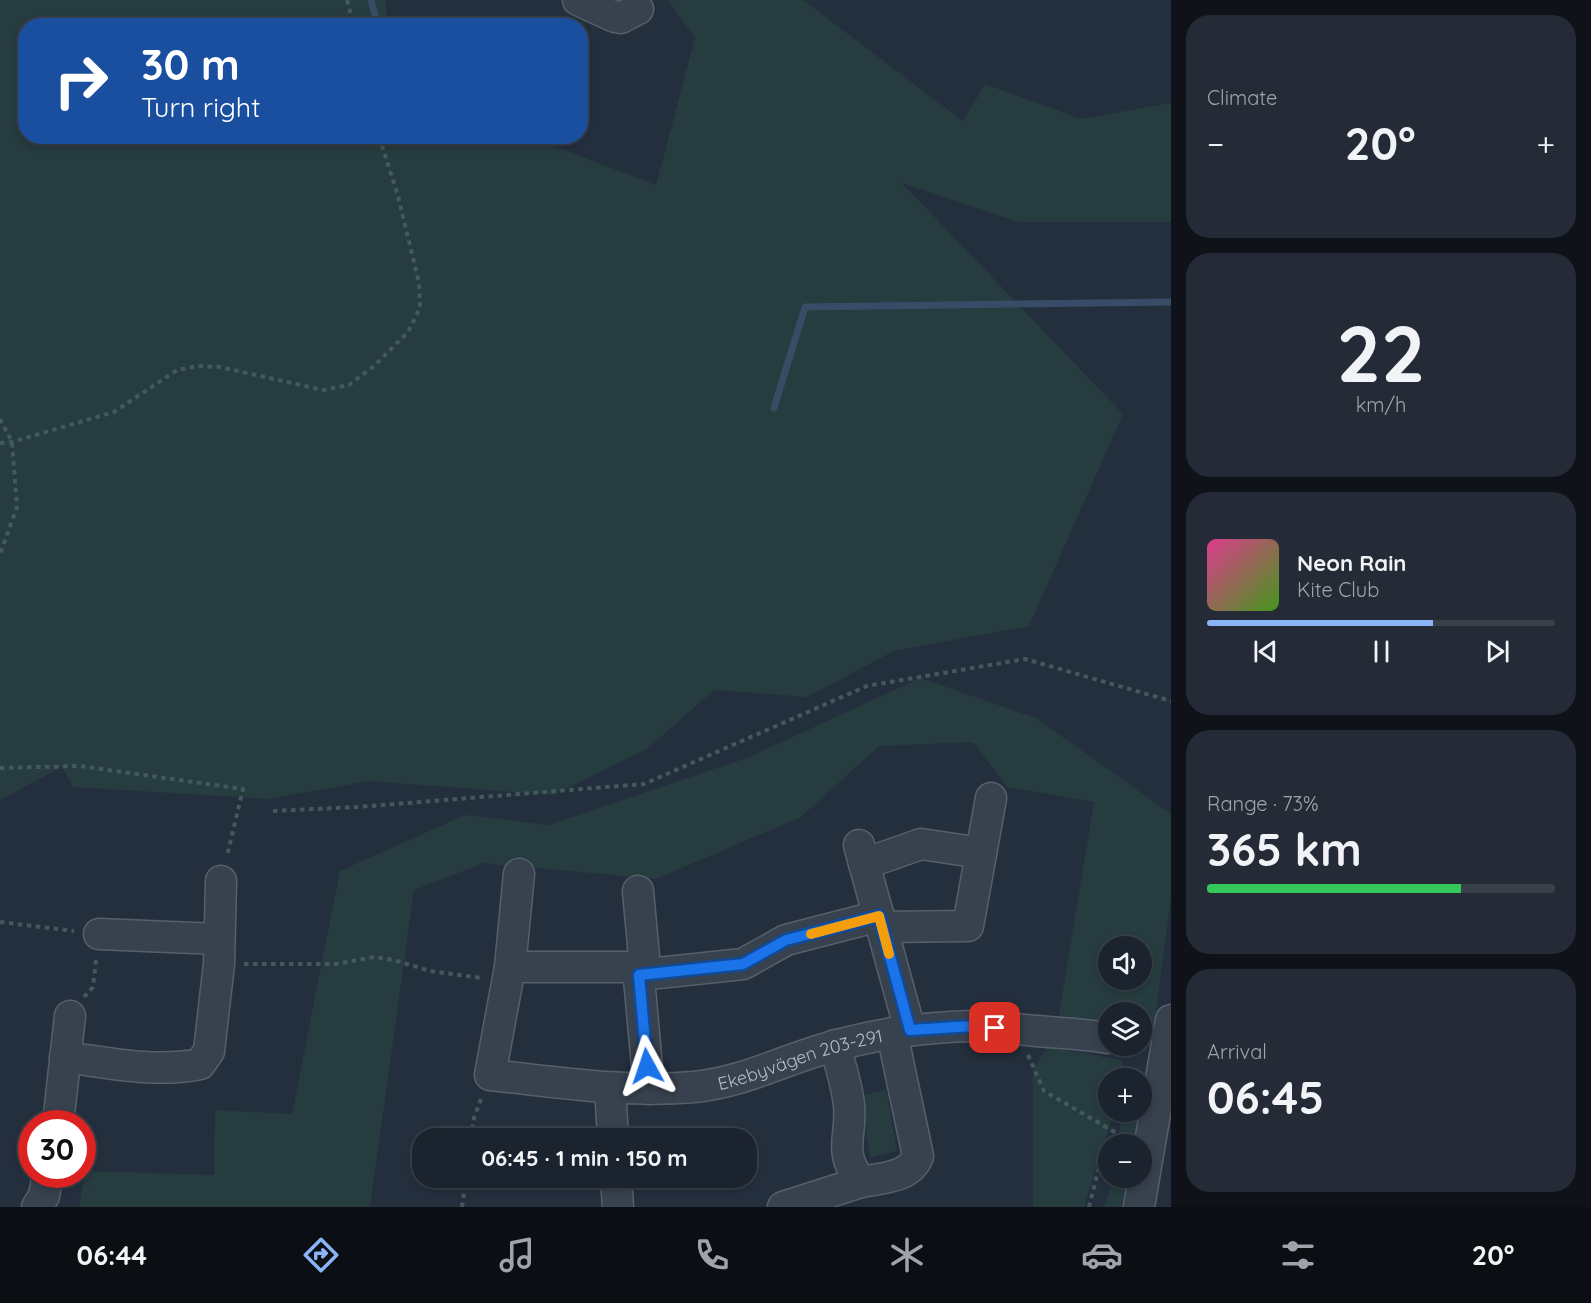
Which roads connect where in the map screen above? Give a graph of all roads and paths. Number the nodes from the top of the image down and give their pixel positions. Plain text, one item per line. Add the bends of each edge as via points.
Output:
1 (347, 0) edge
2 (578, 0) edge
3 (639, 9) dead end
4 (352, 18) edge
5 (382, 144) edge
6 (0, 419) edge
7 (12, 442) junction
8 (0, 443) edge
9 (0, 554) edge
10 (1171, 701) edge
11 (0, 768) edge
12 (991, 798) dead end
13 (273, 811) dead end
14 (981, 853) junction
15 (519, 874) dead end
16 (221, 881) joint
17 (638, 891) dead end
18 (0, 922) edge
19 (880, 922) junction
20 (99, 934) junction
21 (219, 951) junction
22 (638, 971) junction
23 (509, 974) junction
24 (70, 1016) joint
25 (1017, 1029) junction
26 (901, 1031) junction
27 (1098, 1037) edge
28 (1160, 1037) edge
29 (835, 1045) junction
30 (65, 1057) junction
31 (490, 1076) junction
32 (610, 1088) junction
33 (649, 1089) junction
34 (59, 1110) edge
35 (472, 1128) edge
36 (612, 1128) edge
37 (1119, 1134) edge
38 (1098, 1172) edge
39 (861, 1182) junction
40 (45, 1188) edge
41 (465, 1188) edge
42 (617, 1188) edge
43 (37, 1207) edge
44 (462, 1207) edge
45 (618, 1207) edge
46 (783, 1207) edge
47 (1089, 1207) edge
48 (1139, 1207) edge

1 - 4 path
2 - 3 street via 621,18
5 - 7 path via 399,196 419,283 420,308 408,332 374,366 349,385 323,390 220,367 177,370 114,412
6 - 7 path
7 - 8 path
7 - 9 path via 17,507
10 - 13 path via 1025,659 867,686 644,784
11 - 16 path via 80,766 243,789
12 - 14 street
14 - 19 street via 968,926
14 - 19 street via 921,844 862,854
15 - 23 street
16 - 21 street
17 - 22 street via 644,957
18 - 20 path
19 - 22 street via 786,940 743,964
19 - 26 street
20 - 21 street
20 - 24 path via 93,987
21 - 23 path via 336,964 374,957 430,971
21 - 30 street via 209,1052 200,1064 136,1066
22 - 23 street
22 - 33 street
23 - 31 street
24 - 30 street
25 - 26 street, Ekebyvägen 203-291 via 973,1026
25 - 27 street, Ekebyvägen 203-291
25 - 37 path via 1044,1091
26 - 29 street, Ekebyvägen 203-291
26 - 39 street via 918,1156 906,1172
28 - 48 street
29 - 33 street, Ekebyvägen 203-291 via 751,1076
29 - 39 street via 849,1106 850,1168
30 - 34 street
31 - 32 street, Ekebyvägen 203-291
31 - 35 path
32 - 33 street, Ekebyvägen 203-291
32 - 36 street
38 - 47 path
39 - 46 street
40 - 43 street
41 - 44 path
42 - 45 street

